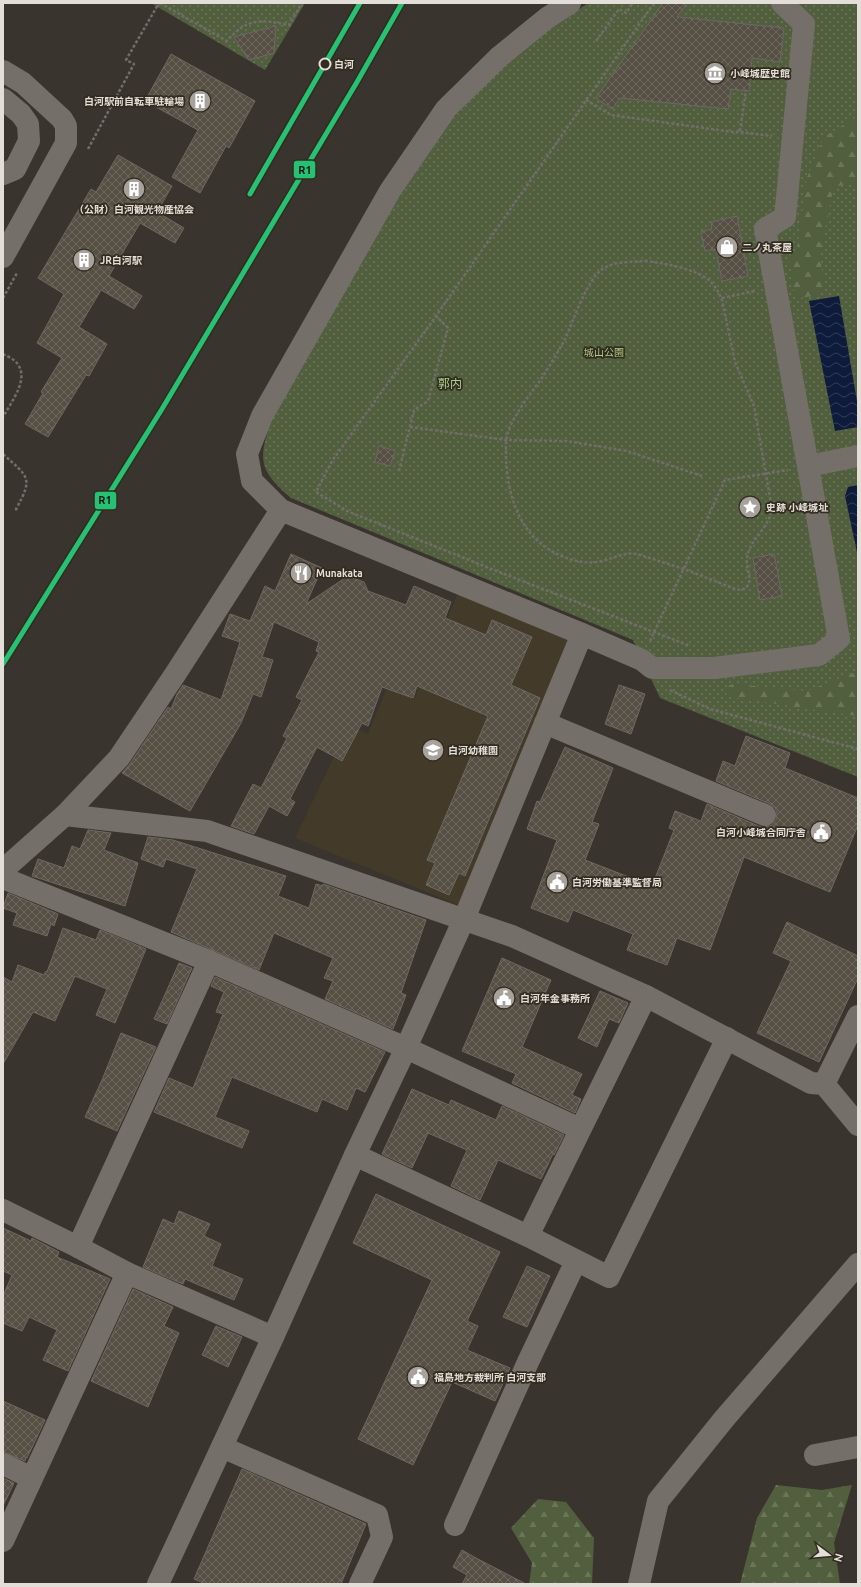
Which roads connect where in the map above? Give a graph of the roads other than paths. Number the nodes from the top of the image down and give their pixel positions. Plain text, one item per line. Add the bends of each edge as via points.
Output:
1 (570, 3) edge
2 (782, 3) edge
3 (3, 71) edge
4 (3, 99) edge
5 (3, 174) edge
6 (3, 257) edge
7 (858, 456) edge
8 (808, 466) junction
9 (281, 510) junction
10 (582, 634) junction
11 (545, 723) junction
12 (65, 815) junction
13 (765, 815) dead end
14 (3, 870) edge
15 (3, 878) edge
16 (464, 919) junction
17 (209, 961) junction
18 (646, 996) junction
19 (858, 1016) edge
20 (726, 1038) junction
21 (406, 1048) junction
22 (824, 1084) junction
23 (858, 1125) edge
24 (580, 1129) junction
25 (355, 1155) junction
26 (3, 1210) edge
27 (528, 1236) junction
28 (78, 1247) junction
29 (576, 1260) junction
30 (858, 1264) edge
31 (126, 1273) junction
32 (273, 1337) junction
33 (858, 1446) edge
34 (222, 1447) junction
35 (814, 1455) dead end
36 (3, 1464) edge
37 (32, 1478) junction
38 (455, 1525) dead end
39 (3, 1540) edge
40 (158, 1584) edge
41 (360, 1584) edge
42 (639, 1584) edge

1 - 9 street via 499,57 446,109 390,191 266,409 247,454 252,481
2 - 8 street via 804,24 785,217 765,229
3 - 6 street via 38,96 66,126 66,143
4 - 5 street via 21,114 28,124 29,141 15,169
7 - 8 street
8 - 10 street via 839,639 819,655 714,668 647,664
9 - 10 street
9 - 12 street via 119,758
10 - 11 street
11 - 13 street
11 - 16 street
12 - 14 street
12 - 16 street via 207,831
15 - 17 street
16 - 18 street via 512,936
16 - 21 street
17 - 21 street
17 - 28 street
18 - 20 street
18 - 24 street
19 - 22 street
20 - 22 street via 811,1083
20 - 29 street via 609,1278
21 - 24 street
21 - 25 street
22 - 23 street
24 - 27 street
25 - 27 street
25 - 32 street
26 - 28 street
27 - 29 street
28 - 31 street
29 - 38 street
30 - 42 street via 724,1419 658,1501
31 - 32 street
31 - 37 street
32 - 34 street
33 - 35 street
34 - 40 street
34 - 41 street via 377,1515 382,1537
36 - 37 street
37 - 39 street

